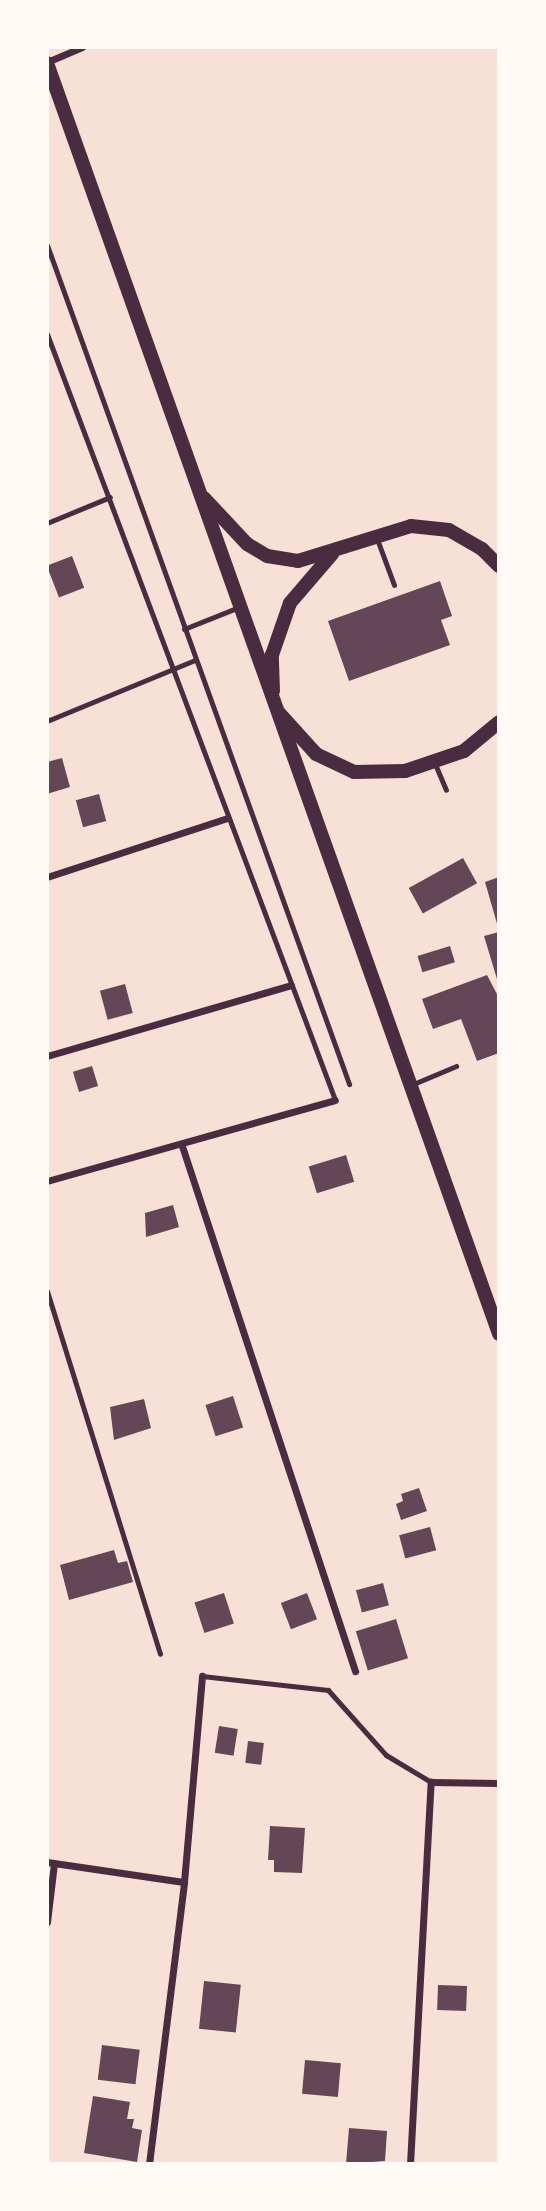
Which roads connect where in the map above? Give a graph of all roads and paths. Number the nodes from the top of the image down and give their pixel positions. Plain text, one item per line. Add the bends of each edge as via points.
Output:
1 (82, 47) edge
2 (47, 63) edge
3 (47, 245) edge
4 (47, 334) edge
5 (55, 356) junction
6 (47, 359) edge
7 (201, 494) junction
8 (110, 497) junction
9 (47, 523) edge
10 (376, 536) junction
11 (332, 554) junction
12 (499, 566) edge
13 (394, 585) dead end
14 (239, 607) junction
15 (184, 629) junction
16 (195, 660) junction
17 (172, 669) junction
18 (273, 705) junction
19 (47, 721) edge
20 (498, 724) edge
21 (434, 761) junction
22 (446, 790) dead end
23 (227, 818) junction
24 (47, 877) edge
25 (291, 985) junction
26 (47, 1056) edge
27 (456, 1066) dead end
28 (349, 1084) dead end
29 (409, 1086) junction
30 (335, 1100) joint
31 (182, 1146) junction
32 (47, 1181) edge
33 (47, 1291) edge
34 (499, 1334) edge
35 (160, 1654) dead end
36 (355, 1671) dead end
37 (202, 1676) joint
38 (430, 1782) junction
39 (499, 1783) edge
40 (51, 1862) edge
41 (184, 1882) junction
42 (47, 1922) edge
43 (149, 2164) edge
44 (410, 2164) edge

1 - 2 street
2 - 7 main road
3 - 15 lane
4 - 5 lane
5 - 6 lane
5 - 8 lane
7 - 11 main road via 247,544 267,556 298,561
7 - 14 main road
8 - 9 lane
8 - 17 lane
10 - 11 main road
10 - 12 main road via 411,526 449,530 482,549
10 - 13 lane
11 - 18 main road via 290,604 272,655
14 - 15 lane
14 - 18 main road
15 - 16 lane
16 - 17 lane
16 - 28 lane
17 - 19 lane
17 - 23 lane
18 - 21 main road via 316,754 354,772 405,772
18 - 29 main road
20 - 21 main road via 464,751
21 - 22 lane
23 - 24 street
23 - 25 lane
25 - 26 street
25 - 30 lane
27 - 29 lane
29 - 34 main road
30 - 31 street
31 - 32 street
31 - 36 street
33 - 35 lane
37 - 38 lane via 328,1690 386,1755
37 - 41 street
38 - 39 street
38 - 44 street
40 - 41 street
40 - 42 street
41 - 43 street

